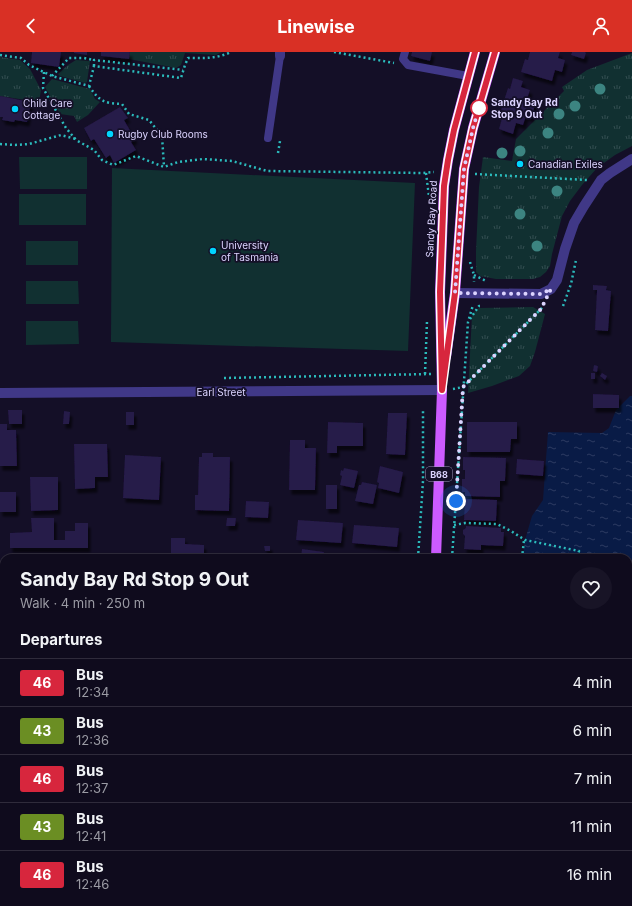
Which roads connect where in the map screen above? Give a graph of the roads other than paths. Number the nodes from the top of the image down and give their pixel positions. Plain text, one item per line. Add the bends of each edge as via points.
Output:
1 (405, 52) edge
2 (475, 52) edge
3 (495, 52) edge
4 (280, 54) edge
5 (468, 76) junction
6 (268, 138) dead end
7 (632, 159) edge
8 (440, 292) junction
9 (455, 293) junction
10 (442, 390) junction
11 (0, 393) edge
12 (436, 554) edge

1 - 5 lane via 404,59 408,65
2 - 5 main road, Sandy Bay Road / B68
3 - 9 main road, Sandy Bay Road / B68 via 464,169
4 - 6 lane
5 - 8 main road, Sandy Bay Road / B68 via 454,130 444,186
7 - 9 street via 601,180 584,206 574,224 557,280 551,289 541,294
8 - 9 main road
8 - 10 main road, Sandy Bay Road / B68
9 - 10 main road, Sandy Bay Road / B68
10 - 11 street, Earl Street
10 - 12 main road, Sandy Bay Road / B68

